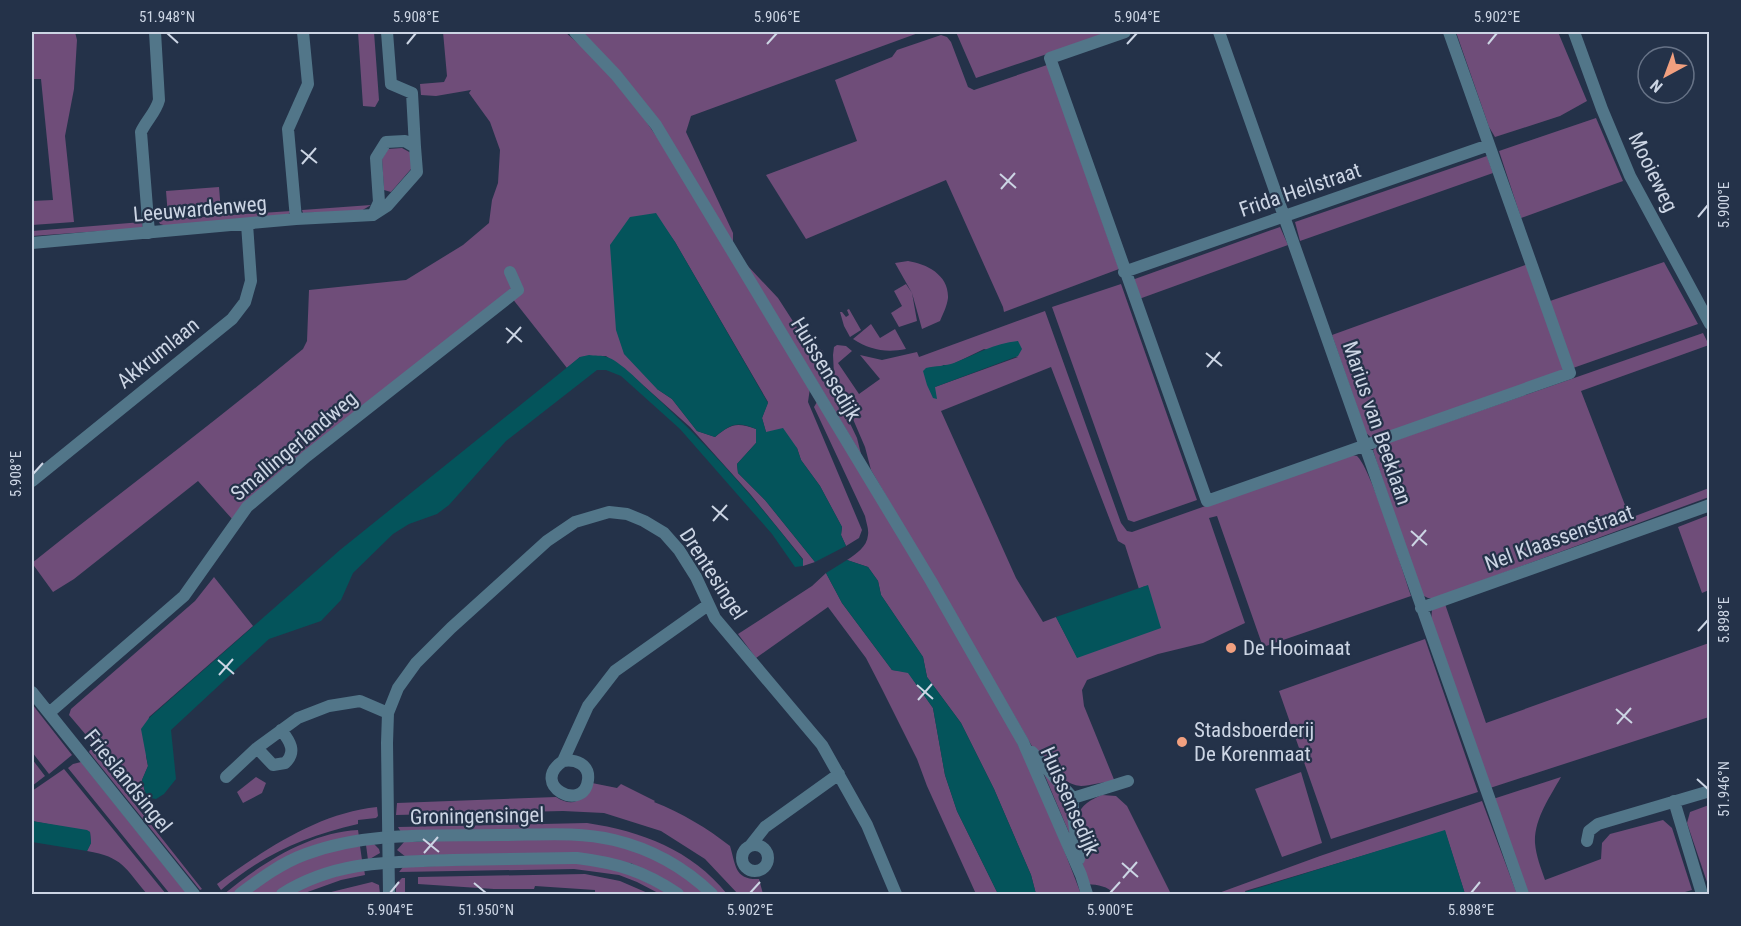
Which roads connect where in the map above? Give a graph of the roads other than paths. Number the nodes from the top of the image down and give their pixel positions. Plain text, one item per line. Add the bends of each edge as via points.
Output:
1 (155, 32) edge
2 (303, 32) edge
3 (387, 32) edge
4 (575, 32) edge
5 (1125, 32) edge
6 (1219, 32) edge
7 (1449, 32) edge
8 (1574, 32) edge
9 (1489, 145) junction
10 (416, 147) junction
11 (373, 215) junction
12 (1284, 216) junction
13 (296, 219) junction
14 (248, 224) junction
15 (149, 233) junction
16 (32, 243) edge
17 (510, 272) dead end
18 (1124, 272) junction
19 (1710, 324) edge
20 (1366, 451) junction
21 (32, 481) edge
22 (1710, 505) edge
23 (708, 605) junction
24 (1421, 608) junction
25 (32, 692) edge
26 (49, 713) junction
27 (388, 713) junction
28 (281, 730) junction
29 (1023, 742) junction
30 (257, 748) junction
31 (563, 761) dead end
32 (839, 774) junction
33 (226, 777) dead end
34 (1128, 781) dead end
35 (1710, 791) edge
36 (1073, 798) junction
37 (1674, 801) junction
38 (388, 837) junction
39 (1587, 841) dead end
40 (750, 846) dead end
41 (388, 862) junction
42 (1081, 875) junction
43 (194, 894) edge
44 (240, 894) edge
45 (282, 894) edge
46 (389, 894) edge
47 (678, 894) edge
48 (712, 894) edge
49 (896, 894) edge
50 (1087, 894) edge
51 (1523, 894) edge
52 (1702, 894) edge

1 - 15 street via 159,100 141,132
2 - 13 street via 308,84 288,129
3 - 10 street via 391,84 412,93
4 - 29 street, Huissensedijk via 656,124 931,581
5 - 18 street via 1050,58
6 - 12 street, Marius van Beeklaan
7 - 9 street
8 - 19 street, Mooieweg via 1630,176
9 - 12 street, Frida Heilstraat
9 - 20 street via 1570,373
10 - 11 street via 417,172 387,206
10 - 11 street via 405,141 386,142 376,158 379,202
11 - 13 street, Leeuwardenweg
12 - 18 street, Frida Heilstraat
12 - 20 street, Marius van Beeklaan
13 - 14 street, Leeuwardenweg
14 - 15 street, Leeuwardenweg
14 - 21 street, Akkrumlaan via 251,280 245,302 232,319
15 - 16 street, Leeuwardenweg
17 - 26 street, Smallingerlandweg via 518,290 247,507 184,596
18 - 20 street via 1207,501
20 - 24 street, Marius van Beeklaan
22 - 24 street, Nel Klaassenstraat
23 - 27 street, Drentesingel via 690,568 664,533 627,514 609,512 592,516 575,522 547,541 451,627 416,663 398,688
23 - 31 street via 615,671 588,706
23 - 32 street, Drentesingel via 822,745
24 - 51 street, Marius van Beeklaan
25 - 26 street, Frieslandsingel
26 - 43 street, Frieslandsingel
27 - 28 street via 360,701 329,706 298,718
27 - 38 street, Drentesingel
28 - 30 street
28 - 30 street via 292,746 292,754 285,763 273,765
29 - 36 street, Huissensedijk
29 - 42 street, Huissensedijk
30 - 33 street
32 - 40 street via 765,827
32 - 49 street, Drentesingel via 867,825
34 - 36 street
35 - 37 street
36 - 42 street, Huissensedijk
37 - 39 street via 1598,824 1589,831
37 - 52 street
38 - 41 street, Drentesingel
38 - 44 street, Groningensingel via 338,844 304,854
38 - 48 street, Groningensingel via 579,834 614,840 676,864
41 - 45 street, Groningensingel via 331,871
41 - 46 street, Drentesingel
41 - 47 street, Groningensingel via 577,858 630,867
42 - 50 street, Huissensedijk

